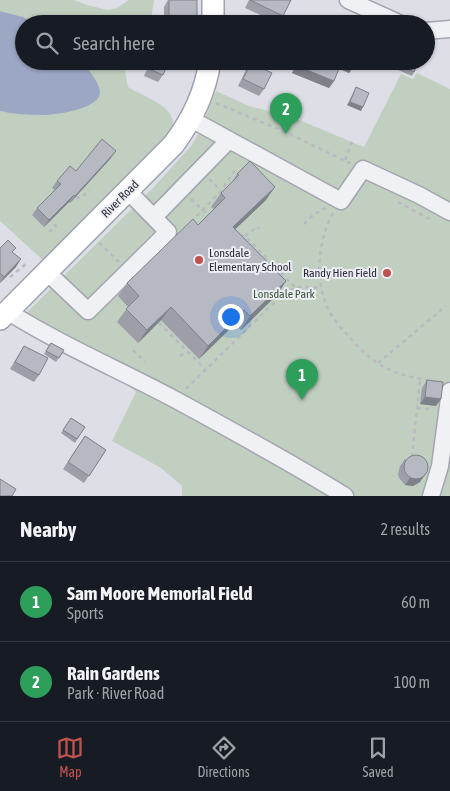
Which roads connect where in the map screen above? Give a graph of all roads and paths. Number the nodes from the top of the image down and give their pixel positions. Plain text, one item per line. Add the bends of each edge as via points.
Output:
1 (213, 0) edge
2 (348, 0) edge
3 (213, 15) edge
4 (381, 15) edge
5 (450, 29) edge
6 (435, 30) edge
7 (209, 70) edge
8 (201, 98) junction
9 (191, 119) junction
10 (229, 140) junction
11 (352, 142) dead end
12 (345, 160) junction
13 (237, 167) dead end
14 (363, 169) junction
15 (181, 189) junction
16 (89, 190) edge
17 (128, 191) junction
18 (221, 191) junction
19 (224, 193) edge
20 (76, 196) edge
21 (341, 201) junction
22 (203, 210) junction
23 (318, 212) dead end
24 (450, 212) edge
25 (154, 217) junction
26 (210, 217) edge
27 (51, 221) edge
28 (190, 223) edge
29 (304, 224) dead end
30 (259, 229) dead end
31 (87, 231) junction
32 (49, 232) dead end
33 (237, 235) edge
34 (245, 236) junction
35 (27, 263) dead end
36 (128, 271) junction
37 (47, 272) junction
38 (10, 277) edge
39 (296, 288) junction
40 (322, 288) junction
41 (450, 310) edge
42 (4, 315) edge
43 (159, 323) edge
44 (133, 350) dead end
45 (186, 351) junction
46 (180, 356) dead end
47 (145, 362) dead end
48 (378, 364) junction
49 (205, 369) junction
50 (420, 379) junction
51 (445, 386) edge
52 (176, 400) junction
53 (412, 461) edge
54 (346, 496) edge
55 (431, 496) edge

1 - 3 main road
2 - 4 street
5 - 6 street
7 - 8 main road, River Road
8 - 9 main road, River Road
8 - 12 path
9 - 10 street
9 - 17 main road, River Road via 174,144
10 - 15 street
10 - 21 street
11 - 12 path
12 - 14 path
13 - 18 path
14 - 21 street
14 - 24 street
15 - 22 path
15 - 25 street
16 - 20 path via 81,198
17 - 25 street
17 - 31 main road, River Road
18 - 19 path
18 - 22 path
21 - 40 path via 327,225 322,242
22 - 26 path
22 - 28 path
23 - 29 path
25 - 36 street via 168,232
27 - 32 path via 56,226
30 - 34 path via 257,227
31 - 36 path
31 - 37 main road, River Road
33 - 34 path
34 - 39 path
35 - 38 path
36 - 37 street via 88,311
37 - 42 main road, River Road
39 - 40 path
39 - 49 path via 286,291
40 - 48 path via 325,302 340,326
41 - 48 path via 445,305
42 - 52 street
43 - 45 path
44 - 47 path
45 - 46 path
45 - 49 path
48 - 50 path
49 - 52 path
50 - 51 path
50 - 53 path
51 - 55 street via 440,466
52 - 54 street

